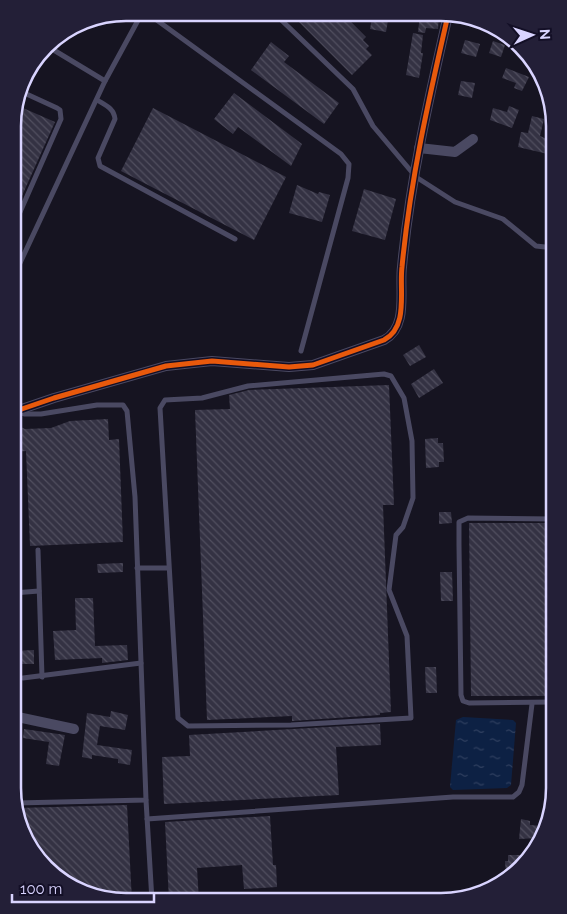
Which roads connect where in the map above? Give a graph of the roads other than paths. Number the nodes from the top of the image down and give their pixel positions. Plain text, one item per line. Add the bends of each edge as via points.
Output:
1 (138, 21) edge
2 (158, 21) edge
3 (281, 21) edge
4 (446, 21) edge
5 (54, 50) edge
6 (105, 81) junction
7 (26, 94) edge
8 (96, 100) junction
9 (473, 139) dead end
10 (419, 148) junction
11 (416, 177) junction
12 (21, 210) edge
13 (235, 239) dead end
14 (546, 247) edge
15 (21, 255) edge
16 (302, 351) dead end
17 (21, 410) edge
18 (21, 413) edge
19 (546, 519) edge
20 (38, 550) dead end
21 (137, 568) junction
22 (168, 568) junction
23 (39, 591) junction
24 (21, 592) edge
25 (141, 664) junction
26 (42, 677) junction
27 (23, 678) dead end
28 (546, 703) edge
29 (532, 704) junction
30 (21, 718) edge
31 (74, 729) dead end
32 (146, 800) junction
33 (22, 803) edge
34 (147, 819) junction
35 (152, 893) edge

1 - 6 lane
2 - 16 lane via 341,154 349,164
3 - 11 lane via 352,88 373,126
4 - 10 street
5 - 6 lane
6 - 8 lane
7 - 12 lane via 58,108 62,119
8 - 13 lane via 113,110 115,119 98,158 100,166
8 - 15 lane
9 - 10 street via 454,152
10 - 11 street
11 - 14 lane via 455,202 503,219 536,246
11 - 17 street via 401,268 400,321 391,337 313,365 289,367 212,361 166,366
18 - 21 lane via 34,415 117,404 128,410
19 - 29 lane via 468,518 459,522 463,701 469,704
20 - 23 lane
21 - 22 lane
21 - 25 lane
22 - 22 lane via 160,408 165,400 202,398 248,386 391,376 404,398 412,441 413,498 403,527 396,535 389,590 407,636 411,718 291,725 182,724 178,718
23 - 24 lane
23 - 26 lane
25 - 26 lane
25 - 32 lane
26 - 27 lane
28 - 29 lane
29 - 34 lane via 522,785 514,797 453,797
30 - 31 street
32 - 33 lane
32 - 34 lane
34 - 35 lane

